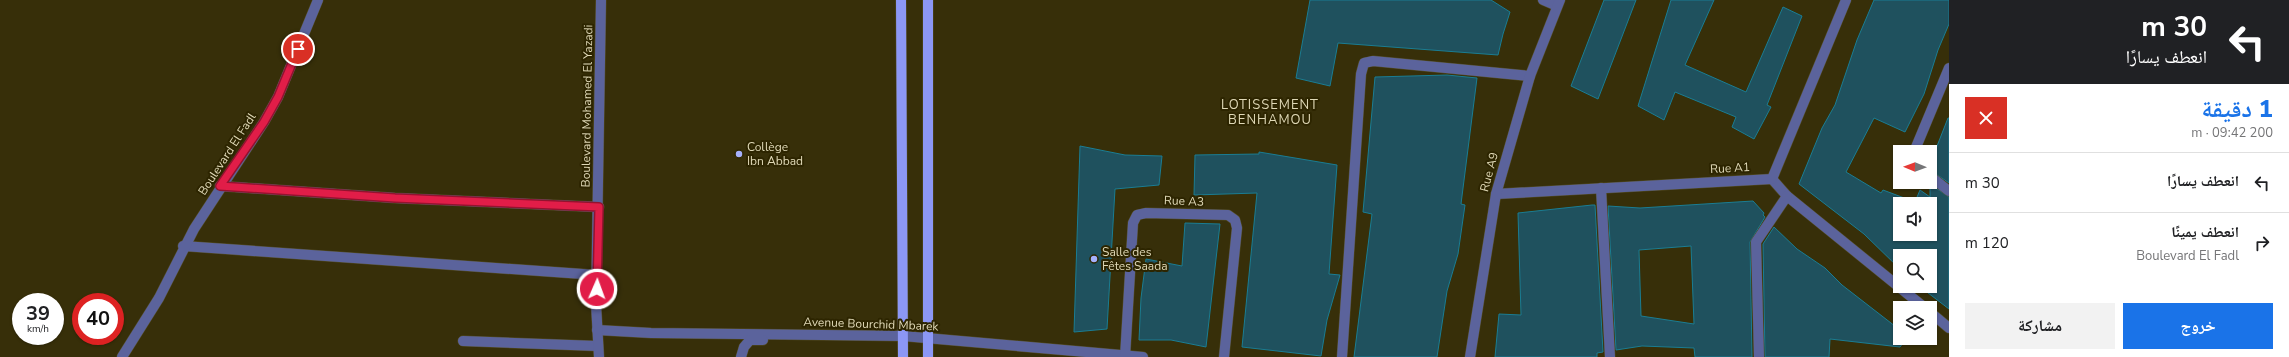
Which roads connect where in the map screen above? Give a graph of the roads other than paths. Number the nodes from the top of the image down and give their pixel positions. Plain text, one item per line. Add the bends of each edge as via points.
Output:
1 (318, 0) edge
2 (601, 0) edge
3 (901, 0) edge
4 (928, 0) edge
5 (1543, 0) edge
6 (1846, 0) edge
7 (1558, 3) edge
8 (1949, 68) edge
9 (1530, 76) junction
10 (1917, 145) edge
11 (1772, 179) junction
12 (1937, 182) edge
13 (220, 186) junction
14 (1601, 188) junction
15 (1949, 191) edge
16 (1496, 194) junction
17 (1787, 196) junction
18 (599, 207) junction
19 (183, 246) junction
20 (598, 275) junction
21 (1916, 301) edge
22 (1937, 318) edge
23 (1949, 328) edge
24 (597, 330) junction
25 (928, 337) junction
26 (903, 339) junction
27 (463, 341) dead end
28 (598, 346) junction
29 (1074, 354) edge
30 (1124, 356) edge
31 (122, 357) edge
32 (599, 357) edge
33 (741, 357) edge
34 (903, 357) edge
35 (928, 357) edge
36 (1143, 357) edge
37 (1224, 357) edge
38 (1342, 357) edge
39 (1470, 357) edge
40 (1610, 357) edge
41 (1759, 357) edge

1 - 13 street, Boulevard El Fadl via 278,97
2 - 18 street, Boulevard Mohamed El Yazadi
3 - 26 main road
4 - 25 main road
5 - 7 street
6 - 11 street
7 - 9 street, Rue A9
8 - 10 street
9 - 16 street, Rue A9
9 - 38 street via 1373,61 1364,64 1361,74
11 - 14 street, Rue A1
11 - 17 street
12 - 15 street
13 - 18 street
13 - 19 street, Boulevard El Fadl
14 - 16 street, Rue A1
14 - 40 street
16 - 39 street, Rue A9
17 - 21 street
17 - 41 street via 1756,242
18 - 20 street, Boulevard Mohamed El Yazadi
19 - 20 street
19 - 31 street, Boulevard El Fadl via 159,298
20 - 24 street, Boulevard Mohamed El Yazadi
22 - 23 street
24 - 26 street, Avenue Bourchid Mbarek
24 - 28 street, Boulevard Mohamed El Yazadi
25 - 26 street, Avenue Bourchid Mbarek
25 - 29 street, Avenue Bourchid Mbarek
25 - 35 main road
26 - 33 street via 754,340 746,344
26 - 34 main road
27 - 28 street
28 - 32 street, Boulevard Mohamed El Yazadi
29 - 30 street, Avenue Bourchid Mbarek
30 - 36 street, Avenue Bourchid Mbarek
30 - 37 street, Rue A3 via 1133,223 1137,215 1146,212 1228,215 1235,220 1237,228

